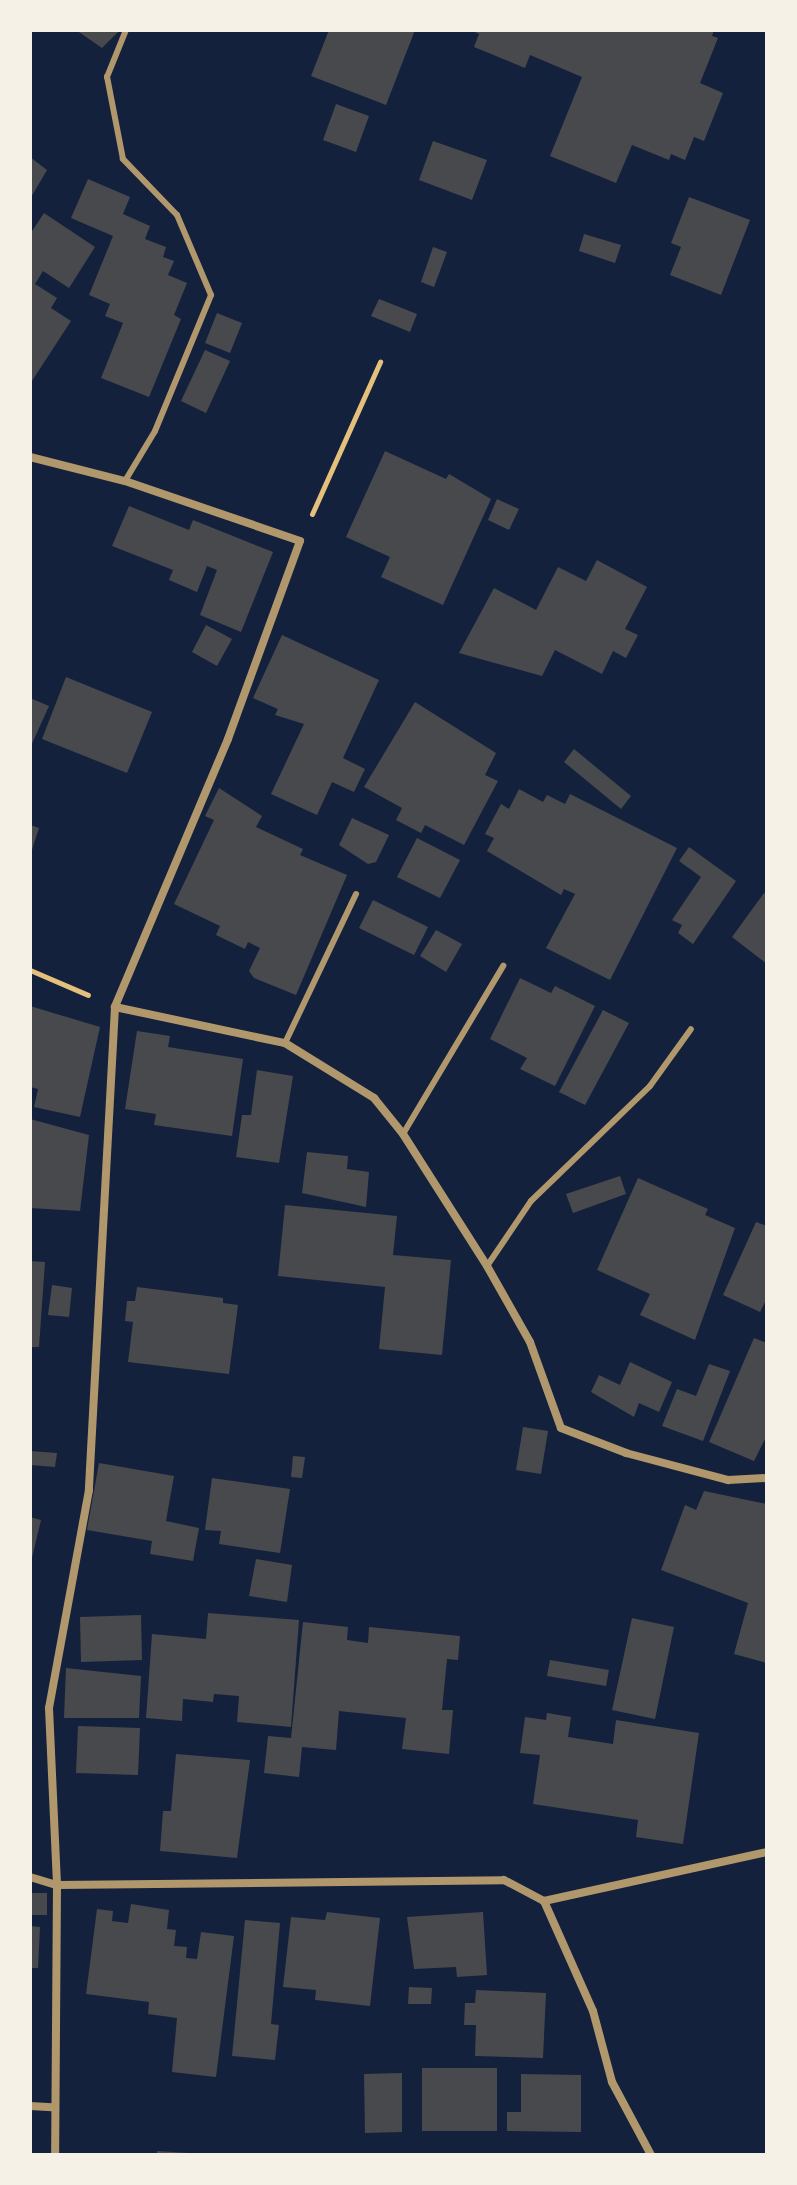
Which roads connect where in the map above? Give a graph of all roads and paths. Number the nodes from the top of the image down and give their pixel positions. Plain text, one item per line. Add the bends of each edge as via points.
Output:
1 (126, 30) edge
2 (380, 362) dead end
3 (30, 457) edge
4 (125, 481) junction
5 (300, 541) junction
6 (356, 894) dead end
7 (503, 966) dead end
8 (30, 970) edge
9 (115, 1007) junction
10 (691, 1029) dead end
11 (285, 1043) junction
12 (403, 1134) junction
13 (487, 1266) junction
14 (767, 1478) edge
15 (767, 1852) edge
16 (30, 1877) edge
17 (57, 1885) junction
18 (544, 1901) junction
19 (30, 2106) edge
20 (52, 2107) junction
21 (55, 2155) edge
22 (651, 2155) edge

1 - 4 lane via 107,77 123,159 177,215 211,295 155,431
2 - 5 path
3 - 4 street
4 - 5 street
5 - 9 street via 228,739
6 - 11 lane
7 - 12 lane
8 - 9 path
9 - 11 street
9 - 17 street via 89,1490 49,1708
10 - 13 lane via 650,1086 531,1201
11 - 12 street via 374,1098
12 - 13 street
13 - 14 street via 530,1342 561,1428 626,1453 728,1480
15 - 18 street
16 - 17 street
17 - 18 street via 504,1880
17 - 20 street
18 - 22 street via 593,2011 612,2082
19 - 20 street
20 - 21 street

